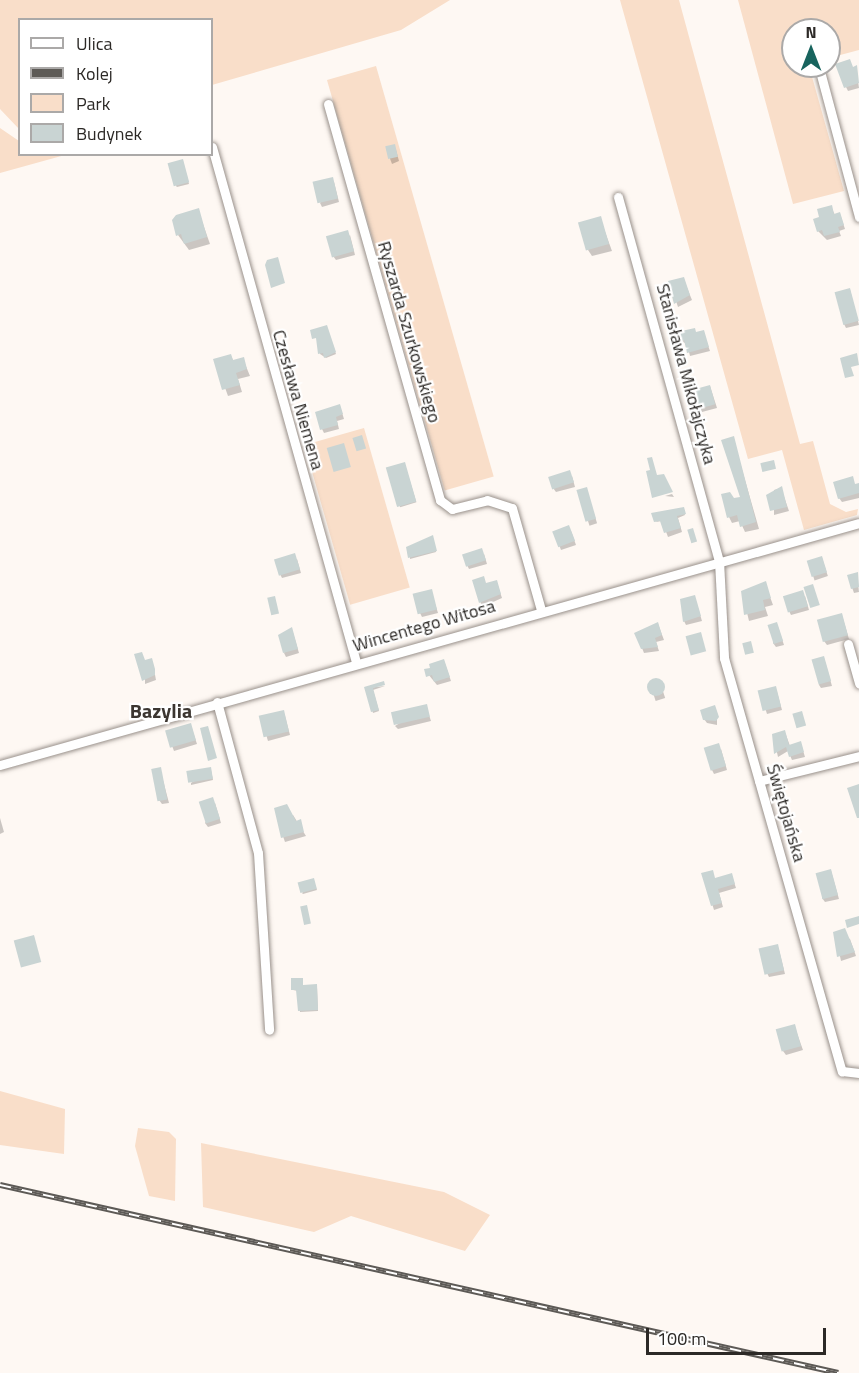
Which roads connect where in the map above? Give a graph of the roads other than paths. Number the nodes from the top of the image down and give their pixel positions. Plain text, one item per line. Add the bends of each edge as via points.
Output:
1 (822, 78) edge
2 (328, 104) dead end
3 (213, 151) edge
4 (618, 197) dead end
5 (859, 217) edge
6 (859, 523) edge
7 (719, 561) junction
8 (541, 610) junction
9 (849, 644) dead end
10 (356, 662) junction
11 (859, 683) edge
12 (217, 702) junction
13 (859, 756) edge
14 (0, 765) edge
15 (759, 781) junction
16 (270, 1030) dead end
17 (859, 1073) edge

1 - 5 street
2 - 8 street, Ryszarda Szurkowskiego via 440,501 452,509 487,500 506,503 516,514
3 - 10 street, Czesława Niemena
4 - 7 street, Stanisława Mikołajczyka
6 - 7 street, Wincentego Witosa
7 - 8 street, Wincentego Witosa
7 - 15 street, Świętojańska via 724,658
8 - 10 street, Wincentego Witosa
9 - 11 street
10 - 12 street, Wincentego Witosa
12 - 14 street, Wincentego Witosa
12 - 16 street via 258,853
13 - 15 street
15 - 17 street, Świętojańska via 842,1071

